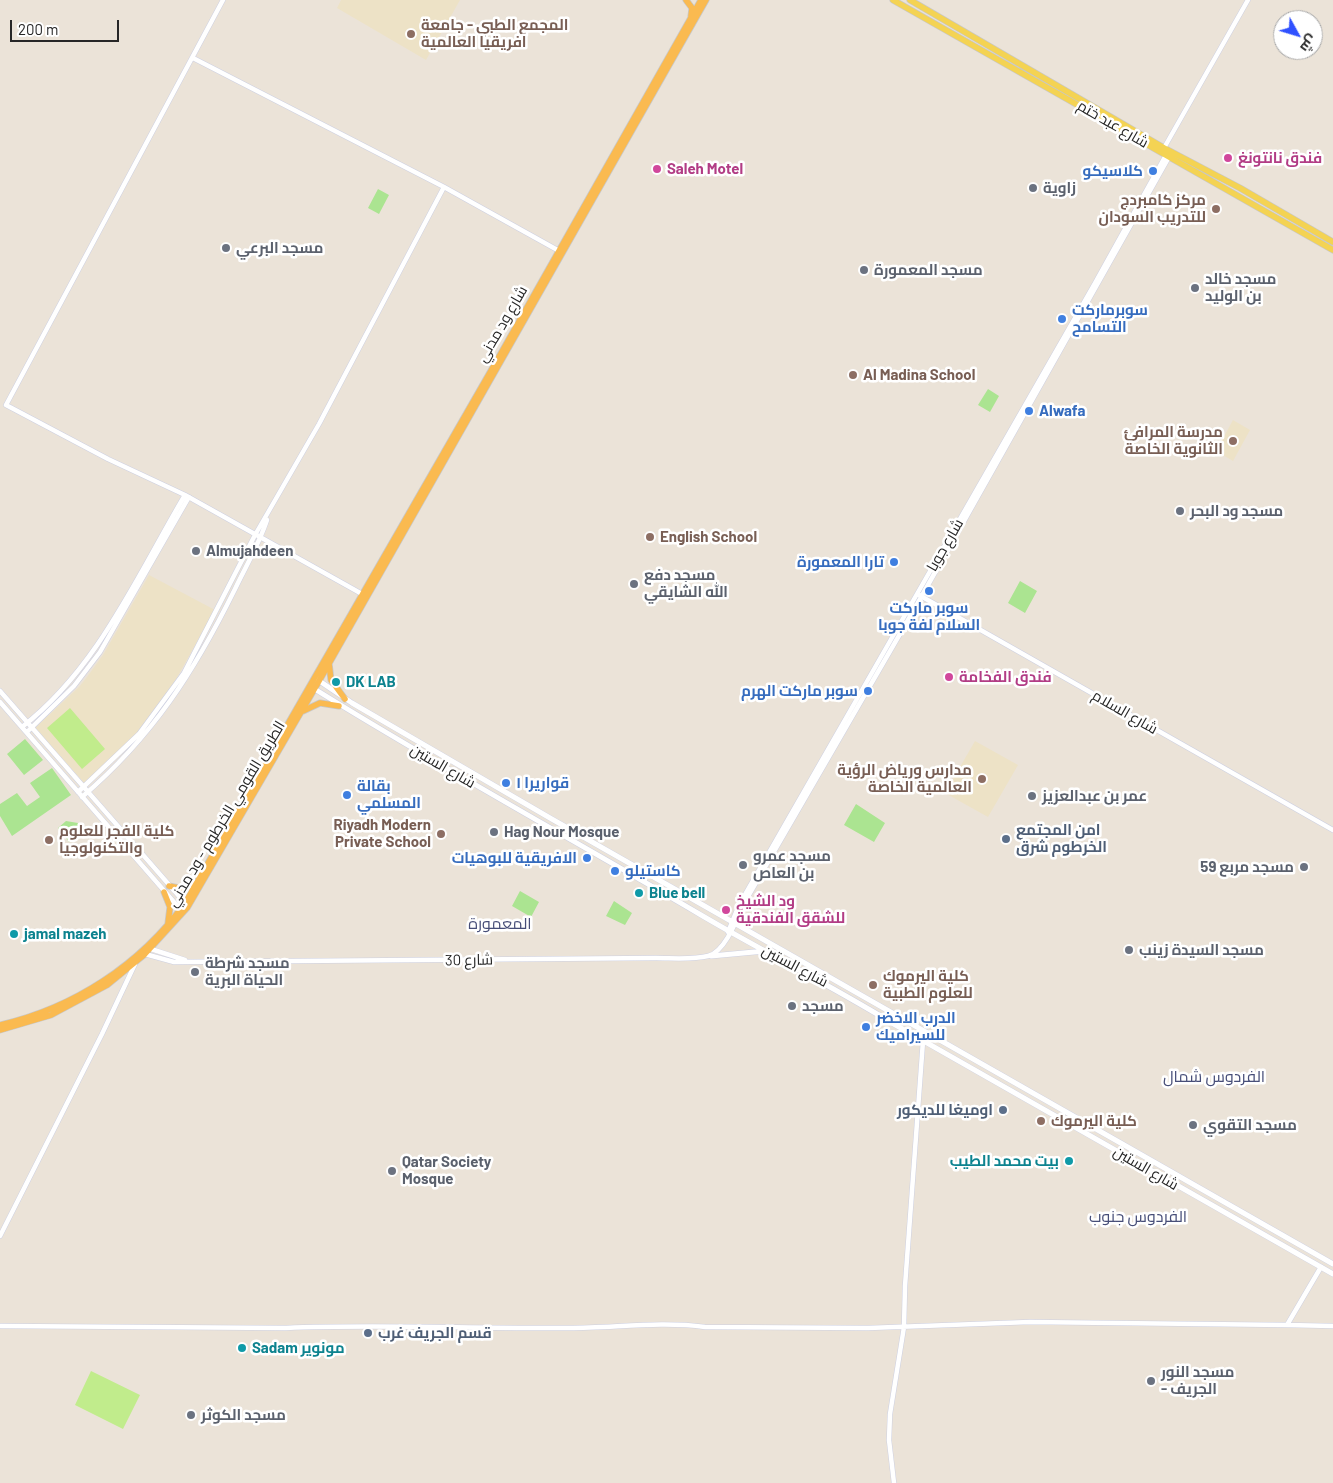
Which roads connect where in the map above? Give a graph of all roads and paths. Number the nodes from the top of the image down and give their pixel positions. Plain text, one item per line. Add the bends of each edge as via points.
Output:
1 (223, 0) edge
2 (686, 0) edge
3 (893, 0) edge
4 (910, 0) edge
5 (1248, 0) edge
6 (701, 1) edge
7 (691, 19) junction
8 (193, 58) junction
9 (1014, 59) junction
10 (1010, 66) junction
11 (1164, 148) junction
12 (1167, 156) junction
13 (444, 187) junction
14 (1253, 196) junction
15 (1249, 202) junction
16 (1267, 204) junction
17 (1263, 210) junction
18 (1333, 242) edge
19 (1333, 250) edge
20 (561, 252) junction
21 (187, 496) junction
22 (258, 536) junction
23 (362, 594) junction
24 (919, 595) junction
25 (327, 661) junction
26 (317, 679) junction
27 (312, 688) junction
28 (0, 691) edge
29 (345, 698) junction
30 (0, 702) edge
31 (352, 703) junction
32 (339, 706) junction
33 (359, 707) junction
34 (348, 710) junction
35 (301, 712) junction
36 (355, 714) junction
37 (28, 723) junction
38 (22, 727) junction
39 (32, 728) junction
40 (26, 732) junction
41 (66, 767) junction
42 (60, 772) junction
43 (99, 778) junction
44 (84, 788) junction
45 (78, 792) junction
46 (88, 792) junction
47 (82, 797) junction
48 (537, 810) junction
49 (545, 815) junction
50 (532, 818) junction
51 (541, 823) junction
52 (1333, 830) edge
53 (199, 880) junction
54 (169, 886) junction
55 (164, 892) junction
56 (185, 903) junction
57 (180, 909) junction
58 (734, 922) junction
59 (168, 924) junction
60 (729, 932) junction
61 (151, 949) junction
62 (765, 951) junction
63 (145, 954) junction
64 (710, 956) junction
65 (185, 960) junction
66 (134, 964) junction
67 (0, 1025) edge
68 (0, 1030) edge
69 (923, 1041) junction
70 (1248, 1215) junction
71 (1243, 1223) junction
72 (0, 1236) edge
73 (1333, 1264) edge
74 (1321, 1267) junction
75 (1333, 1274) edge
76 (1287, 1325) junction
77 (0, 1326) edge
78 (904, 1326) junction
79 (1333, 1326) edge
80 (894, 1483) edge

1 - 8 street
2 - 7 highway via 692,8
3 - 10 main road, شارع عبد ختم
4 - 9 main road, شارع عبد ختم
5 - 11 street
6 - 7 highway, شارع ود مدني
6 - 20 highway, شارع ود مدني
7 - 20 highway, شارع ود مدني
8 - 13 street
8 - 21 street via 6,405
9 - 10 main road
9 - 11 main road, شارع عبد ختم
10 - 12 main road, شارع عبد ختم
11 - 14 main road, شارع عبد ختم
12 - 15 main road, شارع عبد ختم
12 - 24 street, شارع جوبا
13 - 20 street
13 - 22 street
14 - 15 main road
14 - 16 main road, شارع عبد ختم
15 - 17 main road, شارع عبد ختم
16 - 17 main road
16 - 18 main road, شارع عبد ختم
17 - 19 main road, شارع عبد ختم
20 - 23 highway, شارع ود مدني
20 - 25 highway, شارع ود مدني
21 - 22 street
21 - 37 street via 97,646 74,676
21 - 39 street via 100,652 79,680
22 - 23 street
22 - 43 street via 225,609 180,689 146,735
23 - 25 highway, شارع ود مدني
24 - 52 street, شارع السلام
24 - 58 street, شارع جوبا
25 - 26 highway, الطريق القومي الخرطوم - ود مدني
25 - 29 highway via 331,680
26 - 27 highway, الطريق القومي الخرطوم - ود مدني
26 - 29 main road, شارع الستين
27 - 32 main road, شارع الستين
27 - 35 highway, الطريق القومي الخرطوم - ود مدني
27 - 53 highway, الطريق القومي الخرطوم - ود مدني
28 - 37 street
29 - 31 main road, شارع الستين
30 - 38 street
31 - 33 main road, شارع الستين
31 - 34 main road
32 - 34 main road, شارع الستين
32 - 35 highway via 320,703
33 - 36 main road
33 - 48 main road, شارع الستين
34 - 36 main road, شارع الستين
35 - 61 highway, الطريق القومي الخرطوم - ود مدني via 190,903
36 - 50 main road, شارع الستين
37 - 38 street
37 - 39 street
38 - 40 street
39 - 40 street
39 - 41 street
40 - 42 street
41 - 42 street
41 - 44 street
42 - 45 street
43 - 44 street
43 - 46 street
44 - 45 street
44 - 46 street
45 - 47 street
46 - 47 street
46 - 54 street
47 - 55 street
48 - 49 main road, شارع الستين
48 - 50 main road
49 - 51 main road
49 - 58 main road, شارع الستين
50 - 51 main road, شارع الستين
51 - 60 main road, شارع الستين
53 - 54 highway via 184,888
53 - 56 highway, الطريق القومي الخرطوم - ود مدني
54 - 56 street
55 - 57 street
55 - 59 highway via 170,907
56 - 57 highway, الطريق القومي الخرطوم - ود مدني
57 - 59 highway, الطريق القومي الخرطوم - ود مدني
58 - 60 street
58 - 70 main road, شارع الستين
59 - 67 highway, الطريق القومي الخرطوم - ود مدني via 131,961 84,993 49,1010
60 - 62 main road, شارع الستين
60 - 64 street
61 - 63 highway, الطريق القومي الخرطوم - ود مدني
61 - 65 street, شارع 30
62 - 64 main road
62 - 69 main road, شارع الستين
63 - 65 street, شارع 30 via 168,961
63 - 66 highway, الطريق القومي الخرطوم - ود مدني
64 - 65 street, شارع 30 via 339,962
66 - 68 highway, الطريق القومي الخرطوم - ود مدني via 107,985 75,1003 50,1015
66 - 72 street
69 - 71 main road, شارع الستين
69 - 78 street
70 - 71 main road
70 - 73 main road, شارع الستين
71 - 74 main road, شارع الستين
74 - 75 main road, شارع الستين
74 - 76 street
76 - 78 street via 1030,1322
76 - 79 street
77 - 78 street
78 - 80 street via 890,1414 889,1447

